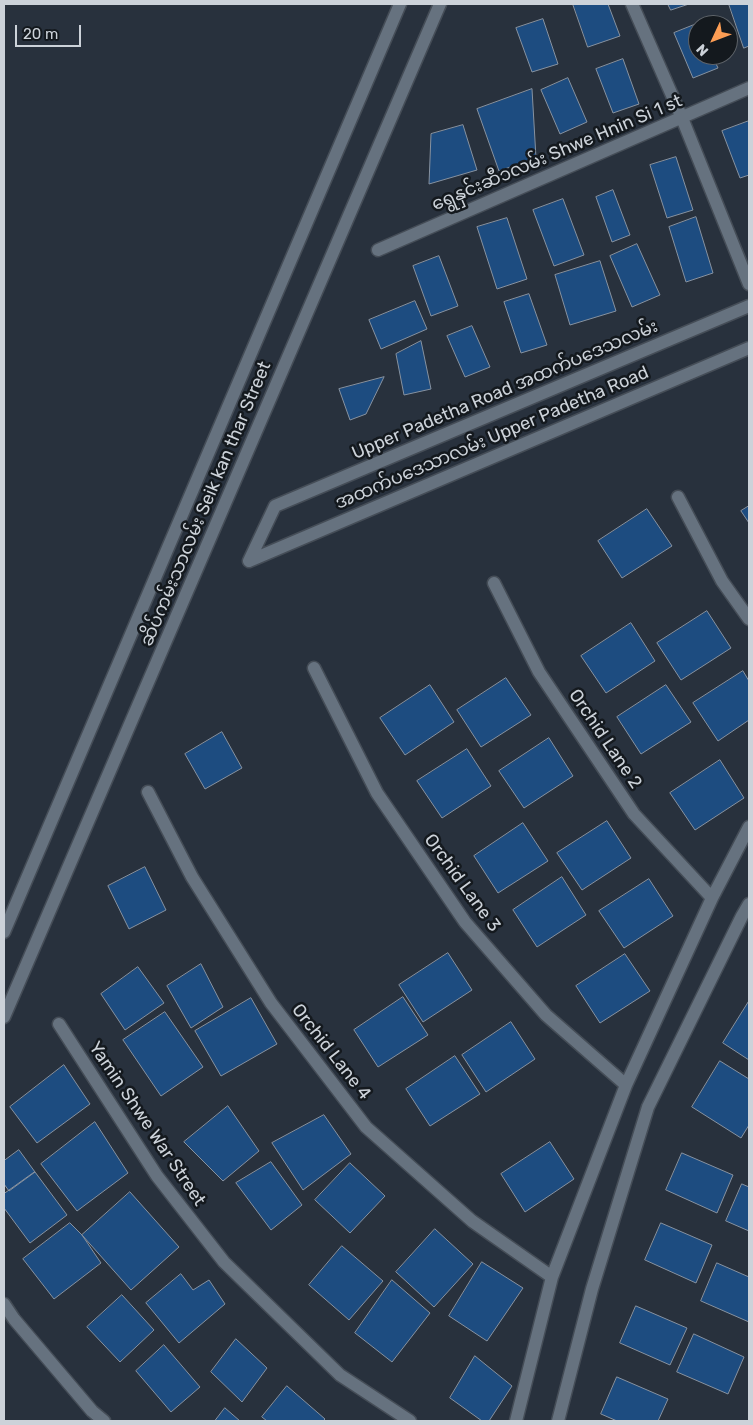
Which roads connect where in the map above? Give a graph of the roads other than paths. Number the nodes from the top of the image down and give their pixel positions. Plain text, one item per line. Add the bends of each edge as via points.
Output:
1 (400, 4) edge
2 (440, 4) edge
3 (632, 4) edge
4 (749, 88) edge
5 (682, 118) junction
6 (378, 250) dead end
7 (749, 284) edge
8 (749, 306) edge
9 (749, 348) edge
10 (678, 497) dead end
11 (249, 561) joint
12 (494, 583) dead end
13 (749, 618) edge
14 (314, 668) dead end
15 (148, 792) dead end
16 (749, 827) edge
17 (712, 898) junction
18 (749, 904) edge
19 (4, 932) edge
20 (4, 1017) edge
21 (59, 1024) dead end
22 (626, 1085) junction
23 (552, 1277) junction
24 (4, 1304) edge
25 (104, 1421) edge
26 (410, 1421) edge
27 (516, 1421) edge
28 (558, 1421) edge

1 - 19 street, ဆိပ်ကမ်းသာလမ်း Seik kan thar Street
2 - 20 street, ဆိပ်ကမ်းသာလမ်း Seik kan thar Street
3 - 5 street
4 - 5 street, ရွေနှင်းဆီ၁လမ်း Shwe Hnin Si 1 st
5 - 6 street, ရွေနှင်းဆီ၁လမ်း Shwe Hnin Si 1 st
5 - 7 street
8 - 11 street, Upper Padetha Road အထက်ပဒေသလမ်း via 275,506
9 - 11 street, အထက်ပဒေသာလမ်း Upper Padetha Road
10 - 13 street via 722,581
12 - 17 street, Orchid Lane 2 via 539,672 634,814
14 - 22 street, Orchid Lane 3 via 377,793 465,922 546,1015
15 - 23 street, Orchid Lane 4 via 192,877 271,1003 366,1127 472,1221
16 - 17 street
17 - 22 street
18 - 28 street via 648,1107 592,1289
21 - 26 street, Yamin Shwe War Street via 157,1176 224,1262 340,1375
22 - 23 street
23 - 27 street
24 - 25 street via 85,1403

